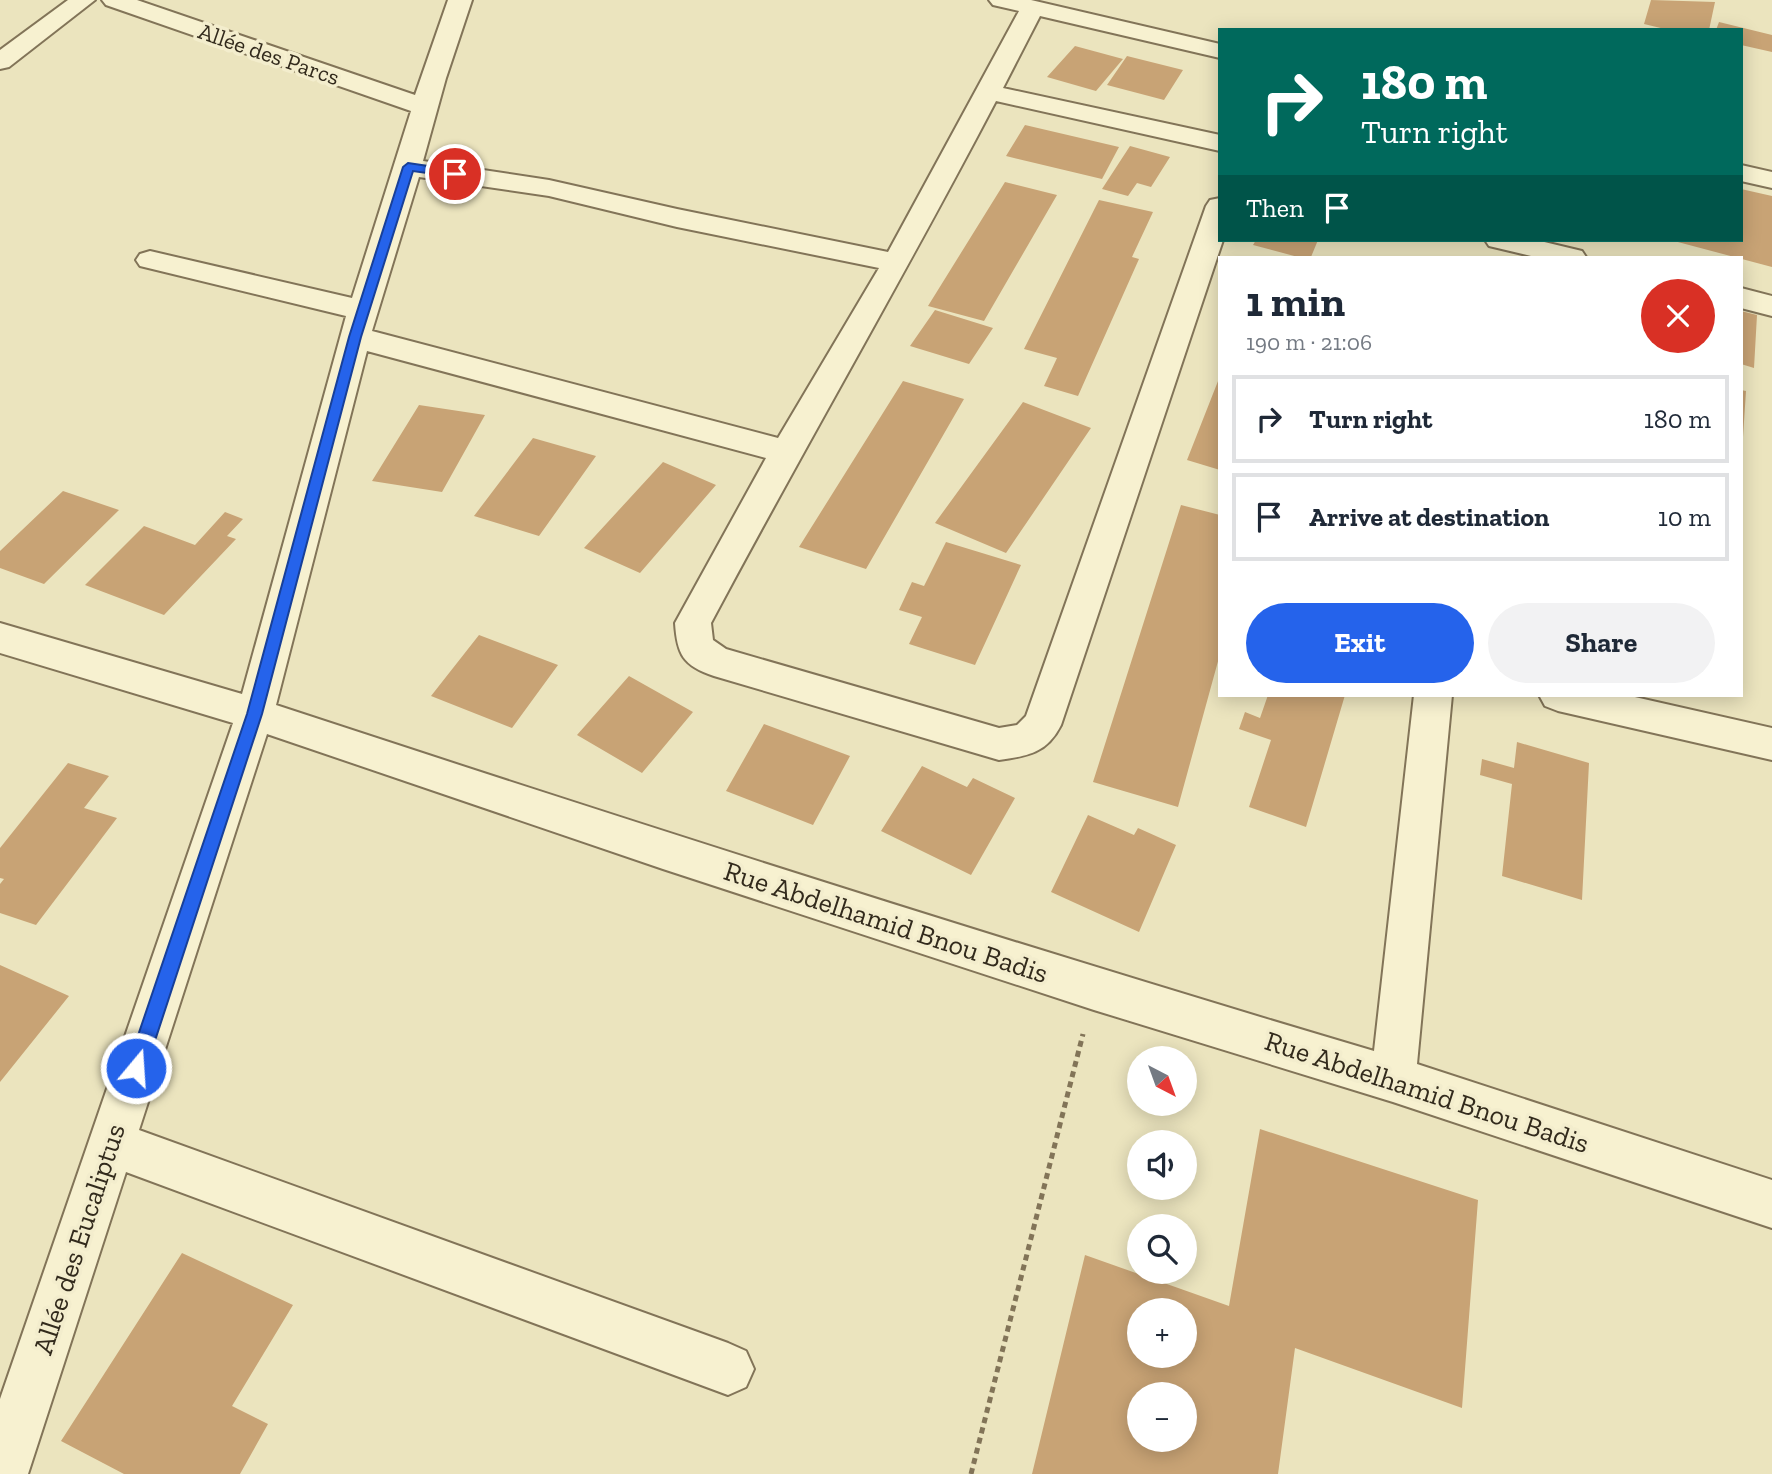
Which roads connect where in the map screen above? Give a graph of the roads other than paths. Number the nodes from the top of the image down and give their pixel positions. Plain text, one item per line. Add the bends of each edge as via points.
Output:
1 (83, 0) edge
2 (114, 0) edge
3 (460, 0) edge
4 (1001, 0) edge
5 (1033, 8) junction
6 (1218, 51) edge
7 (0, 62) edge
8 (989, 92) junction
9 (424, 107) junction
10 (1218, 143) edge
11 (408, 167) junction
12 (1743, 173) edge
13 (1772, 180) edge
14 (1218, 212) edge
15 (1508, 242) edge
16 (1568, 256) edge
17 (150, 260) dead end
18 (897, 263) junction
19 (1743, 299) edge
20 (1772, 306) edge
21 (359, 324) junction
22 (786, 452) junction
23 (0, 638) edge
24 (1433, 697) edge
25 (1568, 697) edge
26 (255, 714) junction
27 (1772, 744) edge
28 (1393, 1079) junction
29 (111, 1143) junction
30 (1772, 1204) edge
31 (727, 1369) dead end
32 (1, 1474) edge

1 - 7 street
2 - 9 street, Allée des Parcs
3 - 9 street, Allée des Eucaliptus
4 - 5 street
5 - 6 street
5 - 8 street
8 - 10 street
8 - 18 street
9 - 11 street, Allée des Eucaliptus
11 - 18 street via 549,188
11 - 21 street, Allée des Eucaliptus
12 - 13 street
14 - 22 street via 1042,724 1027,740 999,744 714,661 695,647 693,623
15 - 16 street
17 - 21 street
18 - 22 street
19 - 20 street
21 - 22 street
21 - 26 street, Allée des Eucaliptus
23 - 26 street, Rue Abdelhamid Bnou Badis
24 - 28 street
25 - 27 street
26 - 28 street, Rue Abdelhamid Bnou Badis via 663,851
26 - 29 street, Allée des Eucaliptus
28 - 30 street, Rue Abdelhamid Bnou Badis
29 - 31 street
29 - 32 street, Allée des Eucaliptus

